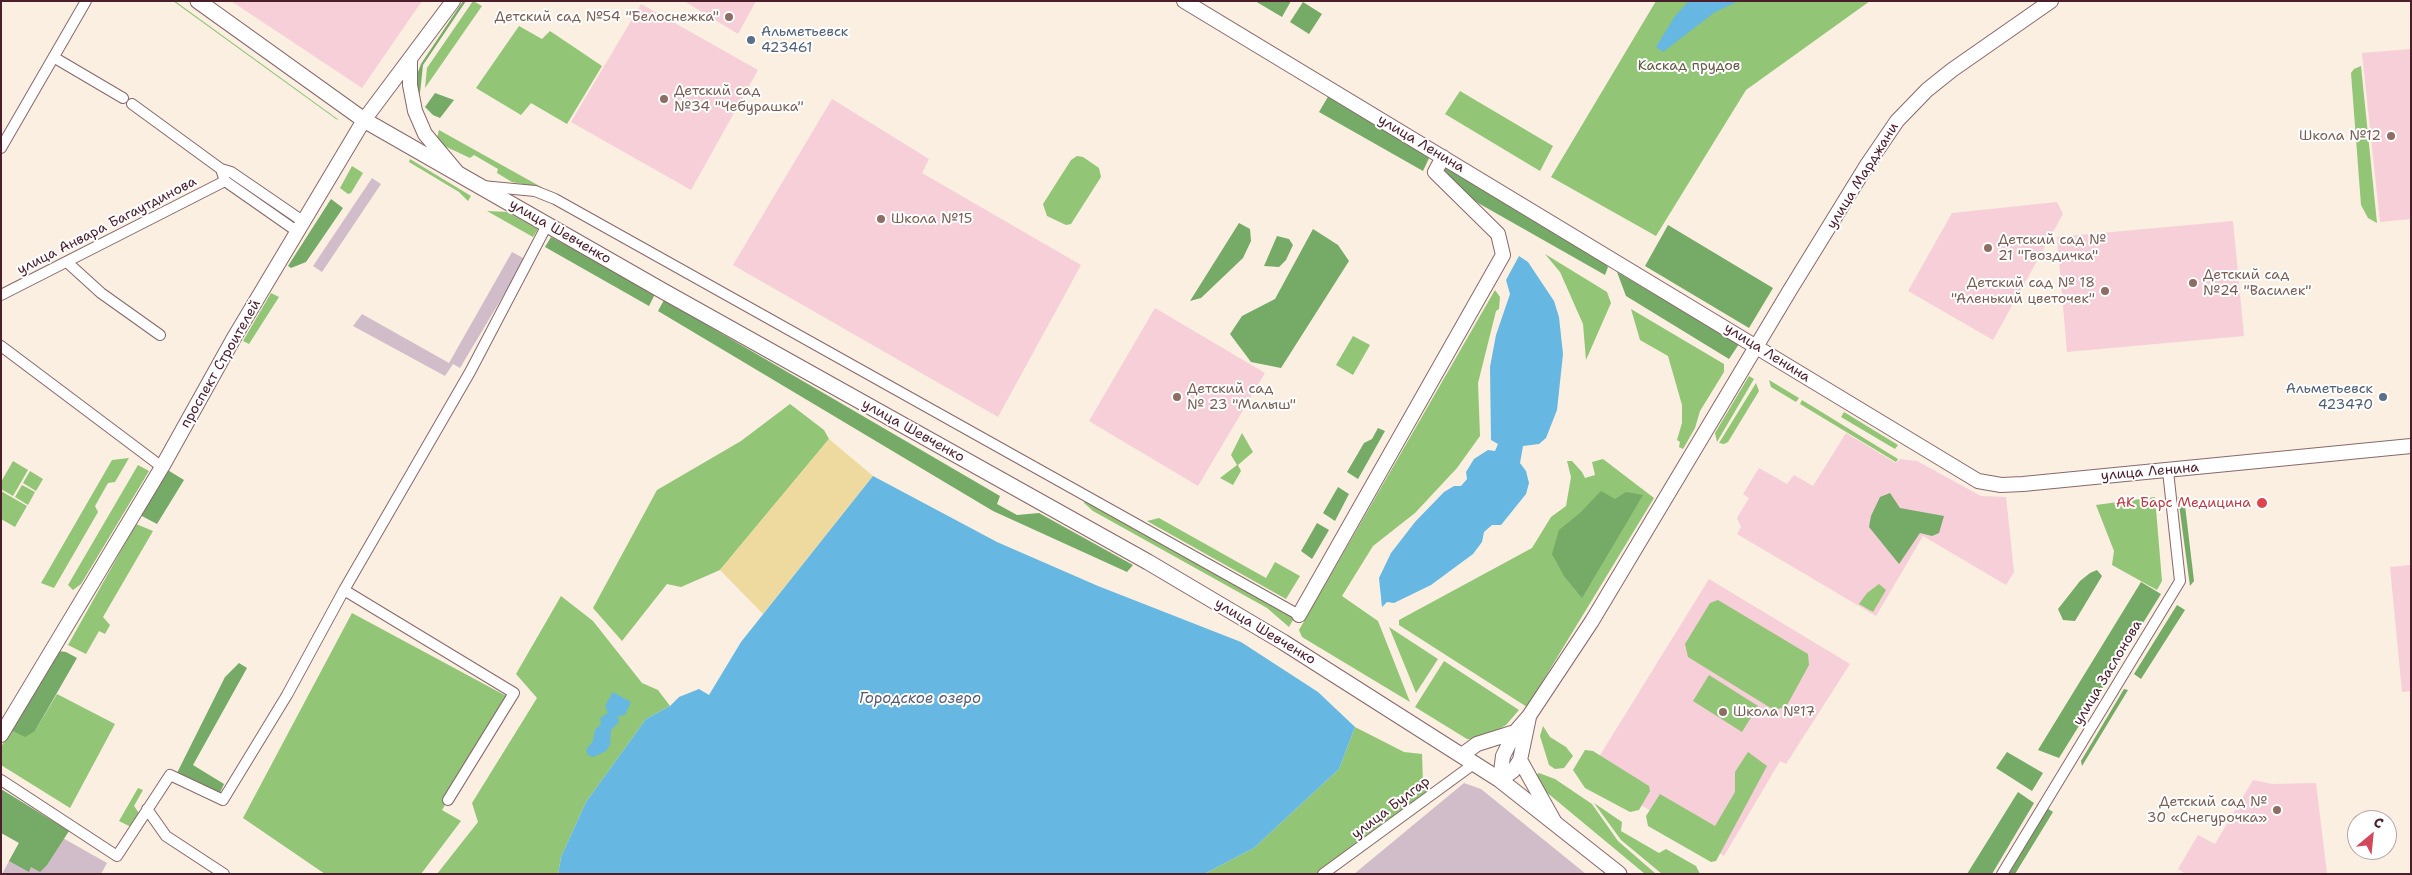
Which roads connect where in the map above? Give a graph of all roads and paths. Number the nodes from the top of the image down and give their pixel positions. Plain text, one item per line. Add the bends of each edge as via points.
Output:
1 (86, 1) edge
2 (198, 1) edge
3 (453, 1) edge
4 (1184, 1) edge
5 (2051, 1) edge
6 (55, 58) junction
7 (410, 61) junction
8 (364, 120) junction
9 (1, 148) edge
10 (1443, 157) junction
11 (220, 169) junction
12 (459, 174) junction
13 (225, 181) junction
14 (479, 186) junction
15 (547, 225) junction
16 (301, 227) junction
17 (68, 262) junction
18 (1, 295) edge
19 (160, 336) dead end
20 (1, 346) edge
21 (1758, 346) junction
22 (2411, 446) edge
23 (162, 467) junction
24 (2168, 471) junction
25 (344, 590) junction
26 (1299, 615) joint
27 (1529, 716) junction
28 (1515, 732) junction
29 (1, 735) edge
30 (1462, 754) junction
31 (1520, 760) junction
32 (1475, 763) junction
33 (1, 780) edge
34 (1500, 780) junction
35 (448, 800) dead end
36 (147, 809) junction
37 (1556, 824) junction
38 (224, 874) edge
39 (1323, 874) edge
40 (1619, 874) edge
41 (2002, 874) edge

1 - 6 street
2 - 8 main road, улица Шевченко
3 - 7 street, проспект Строителей
4 - 10 street, улица Ленина
5 - 21 street, улица Марджани via 1952,70 1897,121
6 - 9 street
6 - 11 street via 128,101
7 - 8 street, проспект Строителей
7 - 12 street via 415,111 425,134
8 - 12 main road, улица Шевченко
8 - 16 street, проспект Строителей
10 - 21 street, улица Ленина
10 - 26 street via 1435,172 1498,234 1503,255
11 - 13 street
11 - 16 street via 231,172
12 - 14 main road, улица Шевченко
13 - 16 street
13 - 17 street, улица Анвара Багаутдинова
14 - 15 main road, улица Шевченко
14 - 26 street via 535,191 555,199
15 - 25 street via 470,372
15 - 30 main road, улица Шевченко via 1148,562
16 - 23 street, проспект Строителей
17 - 18 street, улица Анвара Багаутдинова
17 - 19 street via 102,293
20 - 23 street
21 - 24 street, улица Ленина via 1960,472 1989,484
21 - 27 street, улица Марджани via 1592,621
22 - 24 street, улица Ленина
23 - 29 street, проспект Строителей
24 - 41 street, улица Заслонова via 2180,581
25 - 35 street via 514,693
25 - 36 street via 287,695 223,800 170,775
27 - 28 street
27 - 31 street
28 - 30 street via 1477,744
28 - 34 street via 1503,756
30 - 32 main road, улица Шевченко
31 - 34 street via 1513,771
31 - 37 street
32 - 34 main road, улица Шевченко
32 - 39 street, улица Булгар
33 - 36 street via 117,856
34 - 37 main road, улица Шевченко
36 - 38 street via 166,836
37 - 40 main road, улица Шевченко

